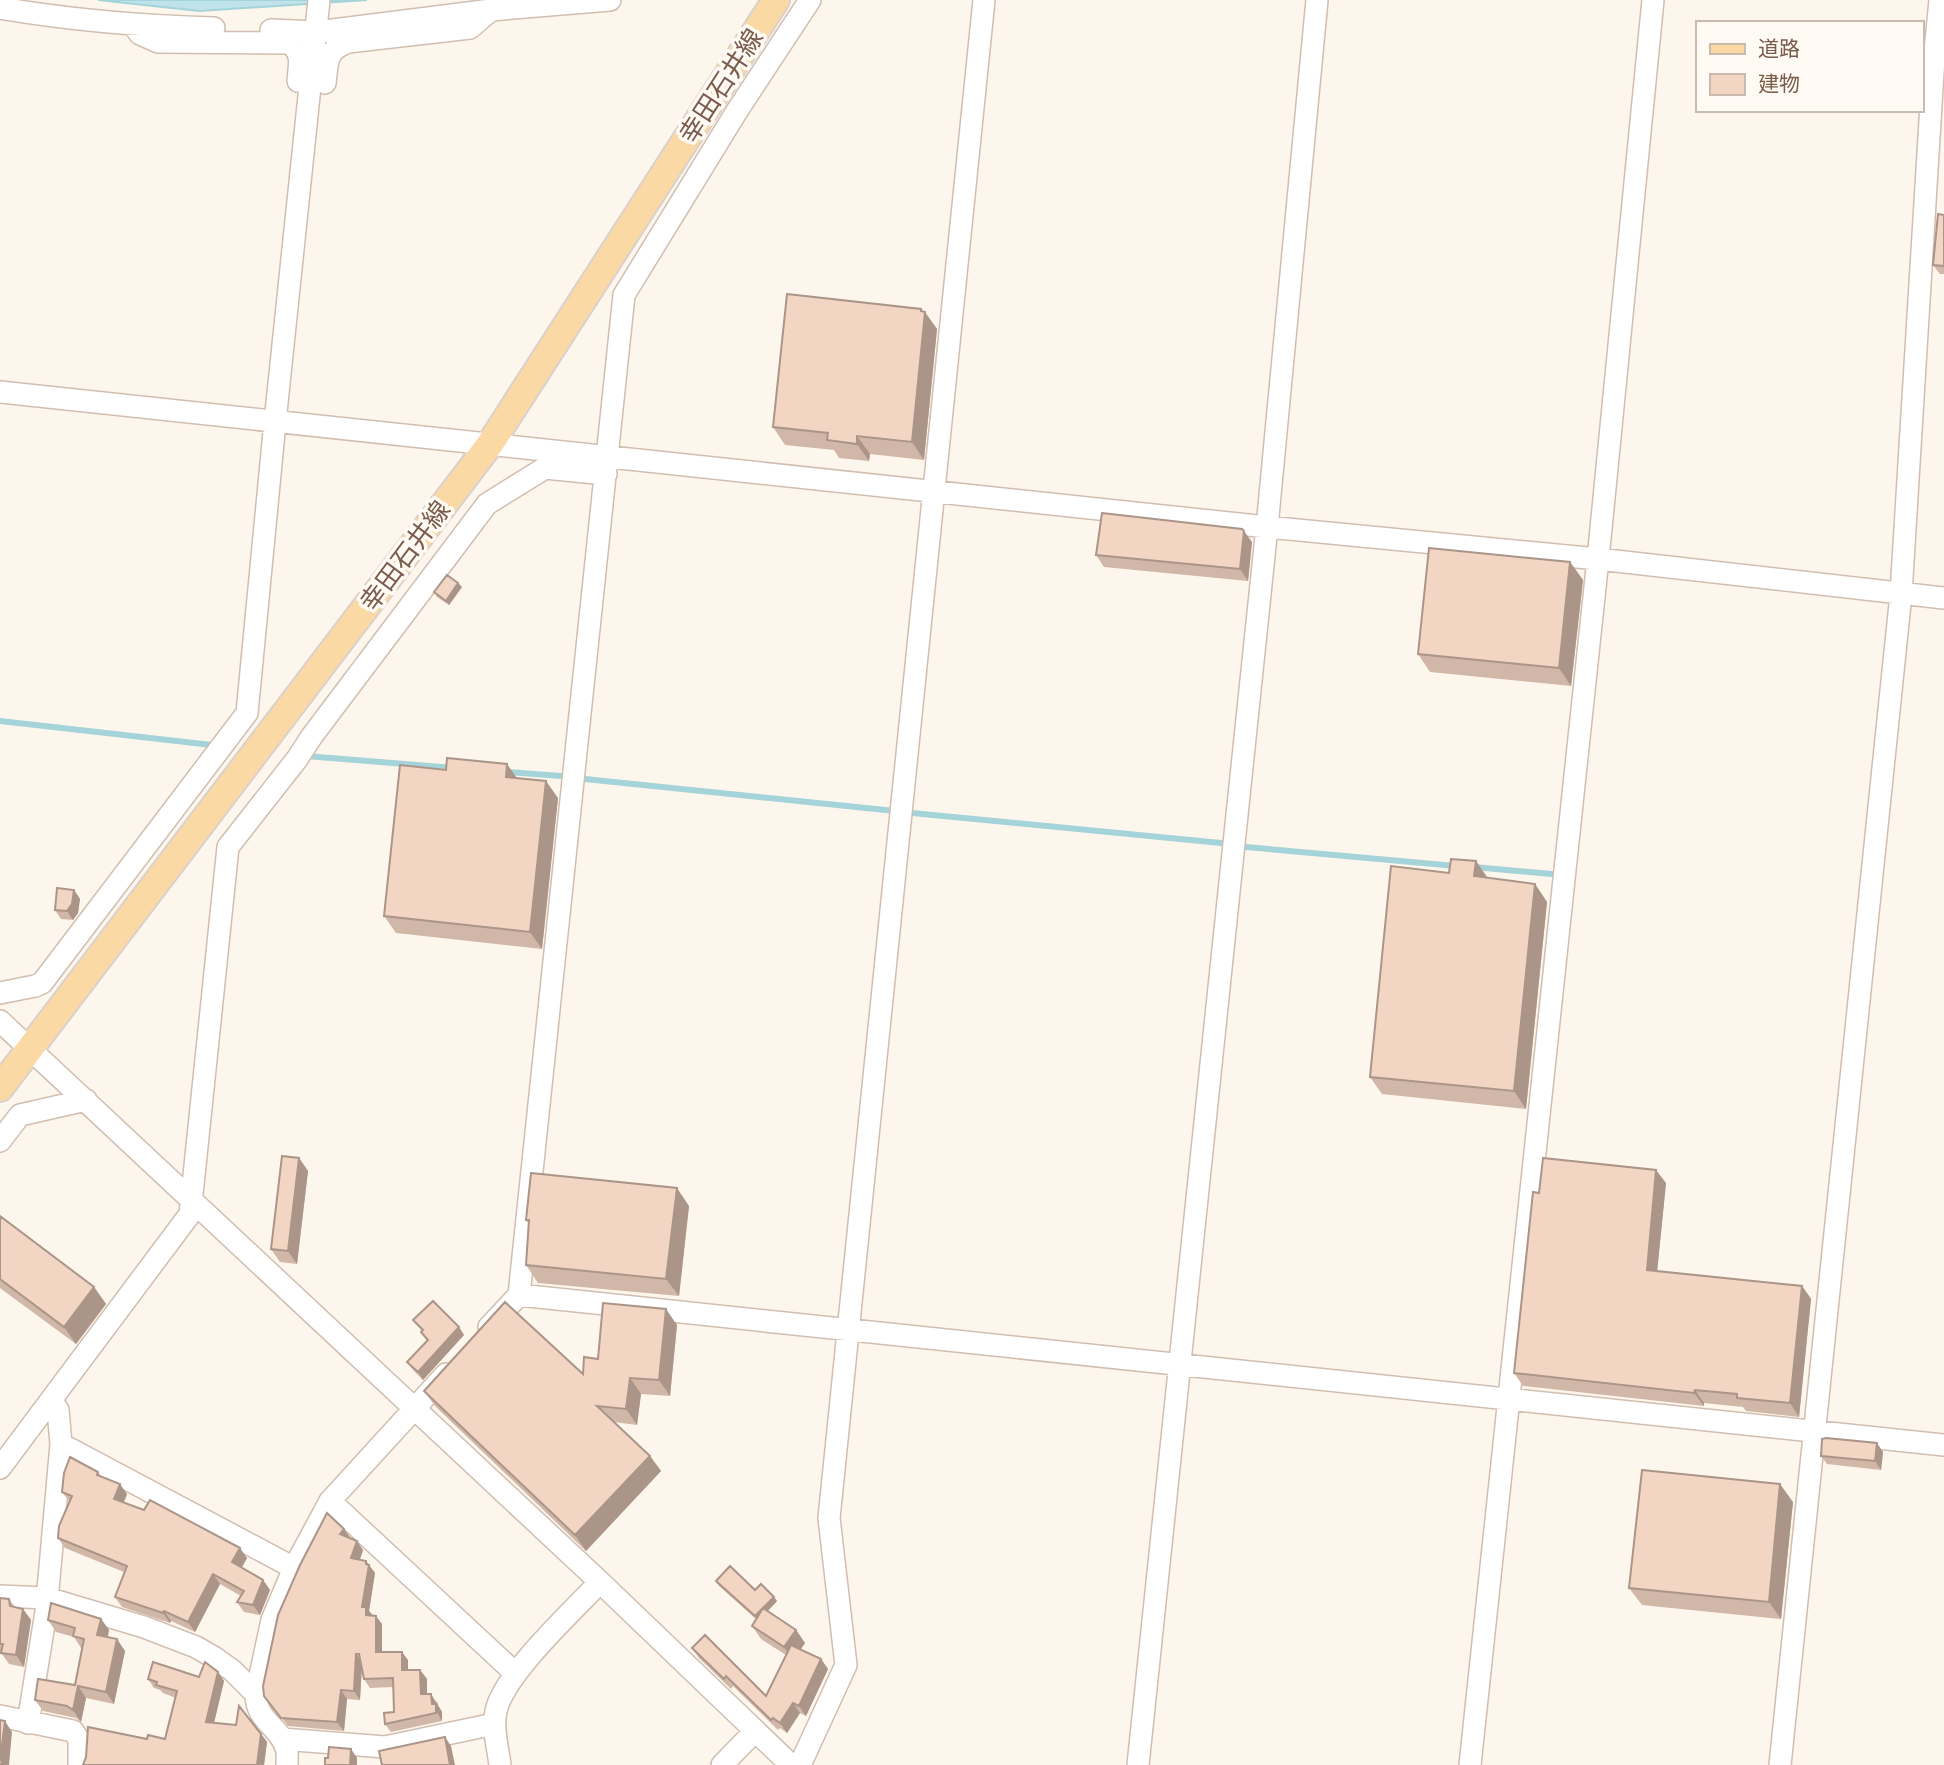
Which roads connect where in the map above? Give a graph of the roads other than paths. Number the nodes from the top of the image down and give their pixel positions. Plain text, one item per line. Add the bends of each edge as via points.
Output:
1 (319, 0) edge
2 (610, 0) edge
3 (776, 0) edge
4 (810, 0) edge
5 (985, 0) edge
6 (1317, 0) edge
7 (1653, 0) edge
8 (1940, 0) edge
9 (0, 8) edge
10 (491, 10) junction
11 (133, 26) junction
12 (317, 32) junction
13 (297, 218) junction
14 (0, 392) edge
15 (275, 422) junction
16 (490, 444) junction
17 (607, 465) junction
18 (935, 492) junction
19 (1267, 527) junction
20 (1598, 559) junction
21 (1901, 594) junction
22 (1944, 598) edge
23 (0, 993) edge
24 (0, 1021) edge
25 (31, 1048) junction
26 (0, 1088) edge
27 (86, 1100) junction
28 (0, 1141) edge
29 (191, 1198) junction
30 (519, 1295) junction
31 (850, 1330) junction
32 (475, 1342) edge
33 (458, 1361) edge
34 (1180, 1364) junction
35 (1508, 1399) junction
36 (51, 1400) junction
37 (415, 1409) junction
38 (1815, 1432) junction
39 (61, 1444) junction
40 (1944, 1445) edge
41 (0, 1468) edge
42 (330, 1501) junction
43 (294, 1568) junction
44 (600, 1582) junction
45 (0, 1596) edge
46 (47, 1598) junction
47 (515, 1673) junction
48 (256, 1694) junction
49 (0, 1716) edge
50 (28, 1723) junction
51 (495, 1724) junction
52 (755, 1731) junction
53 (282, 1739) junction
54 (79, 1765) edge
55 (287, 1765) edge
56 (500, 1765) edge
57 (722, 1765) edge
58 (791, 1765) edge
59 (800, 1765) edge
60 (1138, 1765) edge
61 (1470, 1765) edge
62 (1780, 1765) edge

1 - 12 street
2 - 10 street
3 - 16 main road, 幸田石井線
4 - 17 street via 624,295
5 - 18 street
6 - 19 street
7 - 20 street
8 - 21 street
9 - 11 street
10 - 12 street
10 - 13 street via 470,28 348,42 330,52 313,206 307,215
11 - 12 street
11 - 13 street via 158,42 289,43 297,49 300,56 285,200 288,212
12 - 13 street
13 - 15 street
14 - 15 street
15 - 16 street
15 - 23 street via 247,713 42,982
16 - 17 street
16 - 25 main road, 幸田石井線
17 - 18 street
17 - 29 street via 545,468 487,504 228,847
17 - 30 street
18 - 19 street
18 - 31 street
19 - 20 street
19 - 34 street
20 - 21 street
20 - 35 street
21 - 22 street
21 - 38 street
24 - 25 street
25 - 26 main road, 幸田石井線
25 - 27 street
27 - 28 street via 20,1115
27 - 29 street
29 - 36 street via 190,1214
29 - 37 street
30 - 31 street
30 - 32 street
31 - 34 street
31 - 59 street via 829,1518 846,1665
33 - 37 street
34 - 35 street
34 - 60 street
35 - 38 street
35 - 61 street
36 - 39 street via 58,1410
36 - 41 street
37 - 42 street
37 - 44 street
38 - 40 street
38 - 62 street
39 - 43 street
39 - 46 street
42 - 43 street
42 - 47 street
43 - 48 street via 272,1619
44 - 47 street
44 - 52 street
45 - 46 street
46 - 48 street via 196,1647 233,1671
46 - 50 street
47 - 51 street via 496,1710
48 - 53 street via 257,1710
49 - 50 street
50 - 54 street via 73,1731 79,1740
51 - 53 street via 385,1747
51 - 56 street
52 - 57 street
52 - 58 street
53 - 55 street

